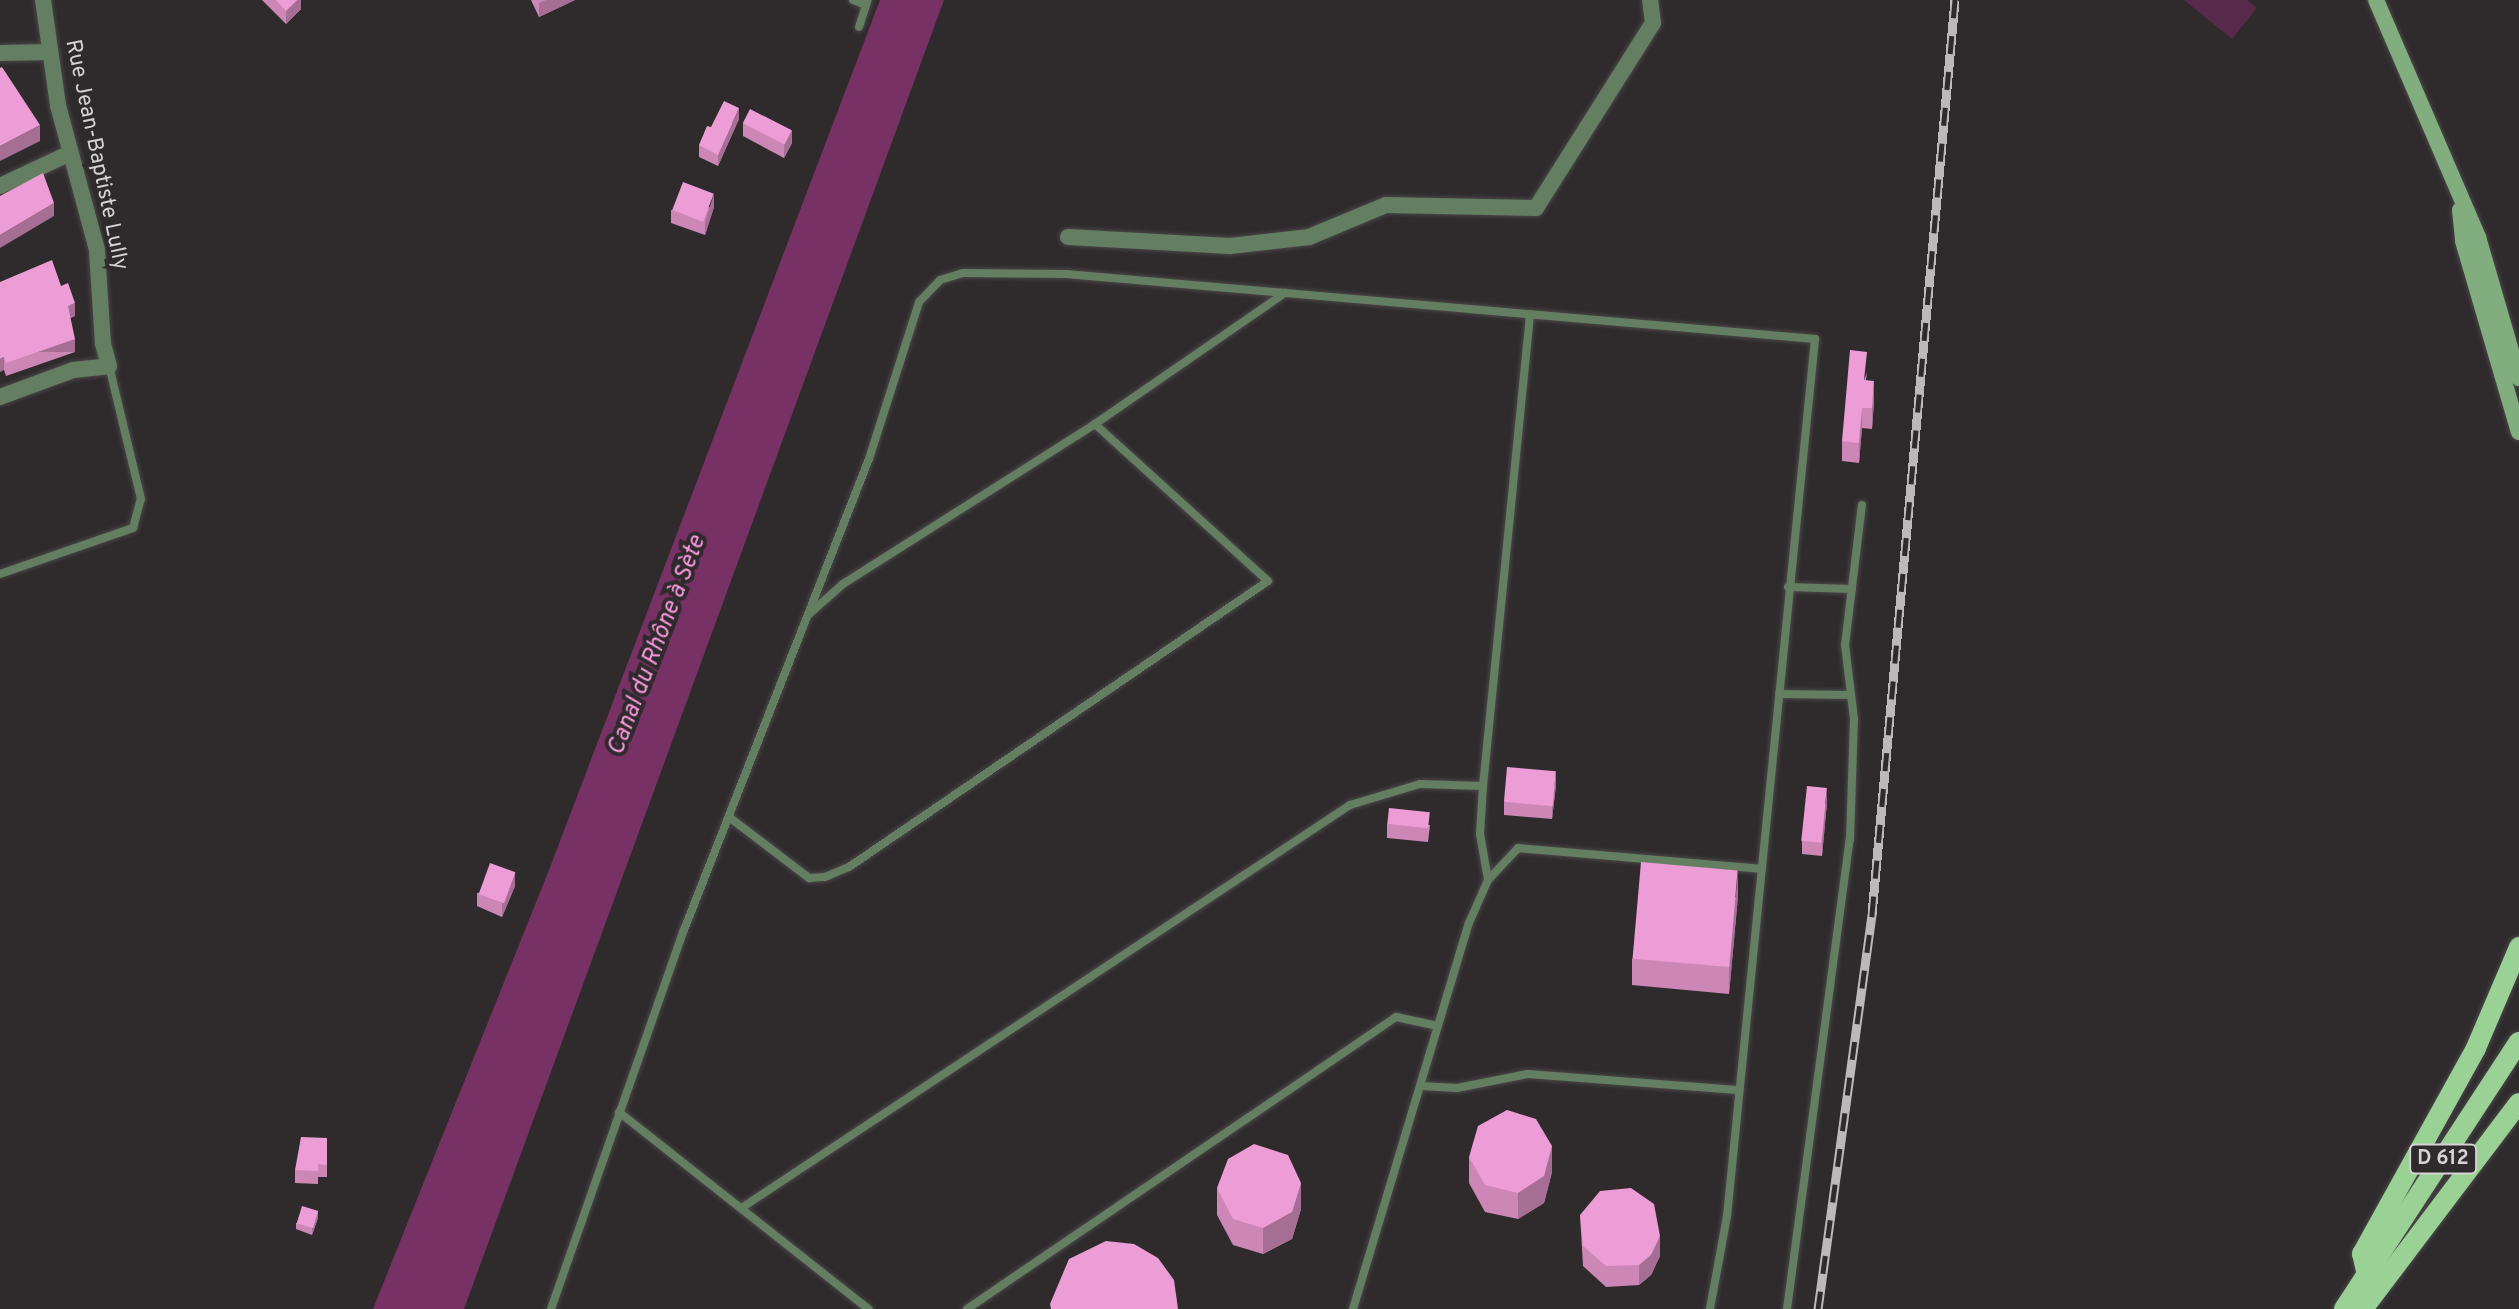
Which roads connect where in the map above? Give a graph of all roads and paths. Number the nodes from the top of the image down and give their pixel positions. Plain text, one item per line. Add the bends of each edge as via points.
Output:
1 (43, 0) edge
2 (853, 0) edge
3 (1650, 0) edge
4 (2376, 0) edge
5 (867, 3) edge
6 (859, 27) dead end
7 (49, 52) junction
8 (0, 53) edge
9 (70, 153) junction
10 (0, 186) edge
11 (2458, 201) junction
12 (1068, 237) dead end
13 (1286, 293) junction
14 (1530, 314) junction
15 (109, 366) junction
16 (2519, 378) edge
17 (0, 397) edge
18 (1095, 424) junction
19 (2519, 432) edge
20 (1862, 505) dead end
21 (0, 574) edge
22 (1788, 587) junction
23 (1852, 589) junction
24 (809, 614) junction
25 (1779, 694) junction
26 (1851, 695) junction
27 (1483, 786) junction
28 (729, 817) junction
29 (1762, 869) junction
30 (1488, 880) junction
31 (2519, 947) edge
32 (1438, 1026) junction
33 (2519, 1042) edge
34 (1421, 1086) junction
35 (1737, 1090) junction
36 (2519, 1103) edge
37 (619, 1112) junction
38 (743, 1207) junction
39 (2367, 1275) junction
40 (551, 1309) edge
41 (868, 1309) edge
42 (967, 1309) edge
43 (1353, 1309) edge
44 (1710, 1309) edge
45 (1787, 1309) edge
46 (2344, 1309) edge
47 (2363, 1309) edge

1 - 7 street, Rue Jean-Baptiste Lully
2 - 5 lane
3 - 12 street via 1653,23 1536,208 1386,205 1309,237 1230,246
4 - 11 main road
5 - 6 lane
7 - 8 street
7 - 9 street, Rue Jean-Baptiste Lully
9 - 10 street
9 - 15 street, Rue Jean-Baptiste Lully via 97,250
11 - 16 main road via 2478,237
11 - 19 main road via 2463,241
13 - 14 lane
13 - 18 lane
13 - 24 lane via 1066,274 963,273 940,280 919,302 869,459
14 - 22 lane via 1815,339
14 - 27 lane
15 - 17 street via 73,370
15 - 21 lane via 141,499 133,528
18 - 24 lane via 843,584
18 - 28 lane via 1268,581 849,867 809,878
20 - 23 lane
22 - 23 lane
22 - 25 lane
23 - 26 lane via 1845,645
24 - 28 lane
25 - 26 lane
25 - 29 lane
26 - 45 lane via 1850,839
27 - 30 lane via 1480,834
27 - 38 lane via 1420,784 1350,805 1311,827
28 - 37 lane
29 - 30 lane via 1518,848
29 - 35 lane
30 - 32 lane via 1469,923
31 - 39 main road via 2476,1048 2362,1254
32 - 34 lane
32 - 42 lane via 1396,1017
33 - 39 main road, D 612
34 - 35 lane via 1457,1088 1528,1074
34 - 43 lane
35 - 44 lane via 1727,1216
36 - 47 main road
37 - 38 lane
37 - 40 lane
38 - 41 lane
39 - 46 main road, D 612

